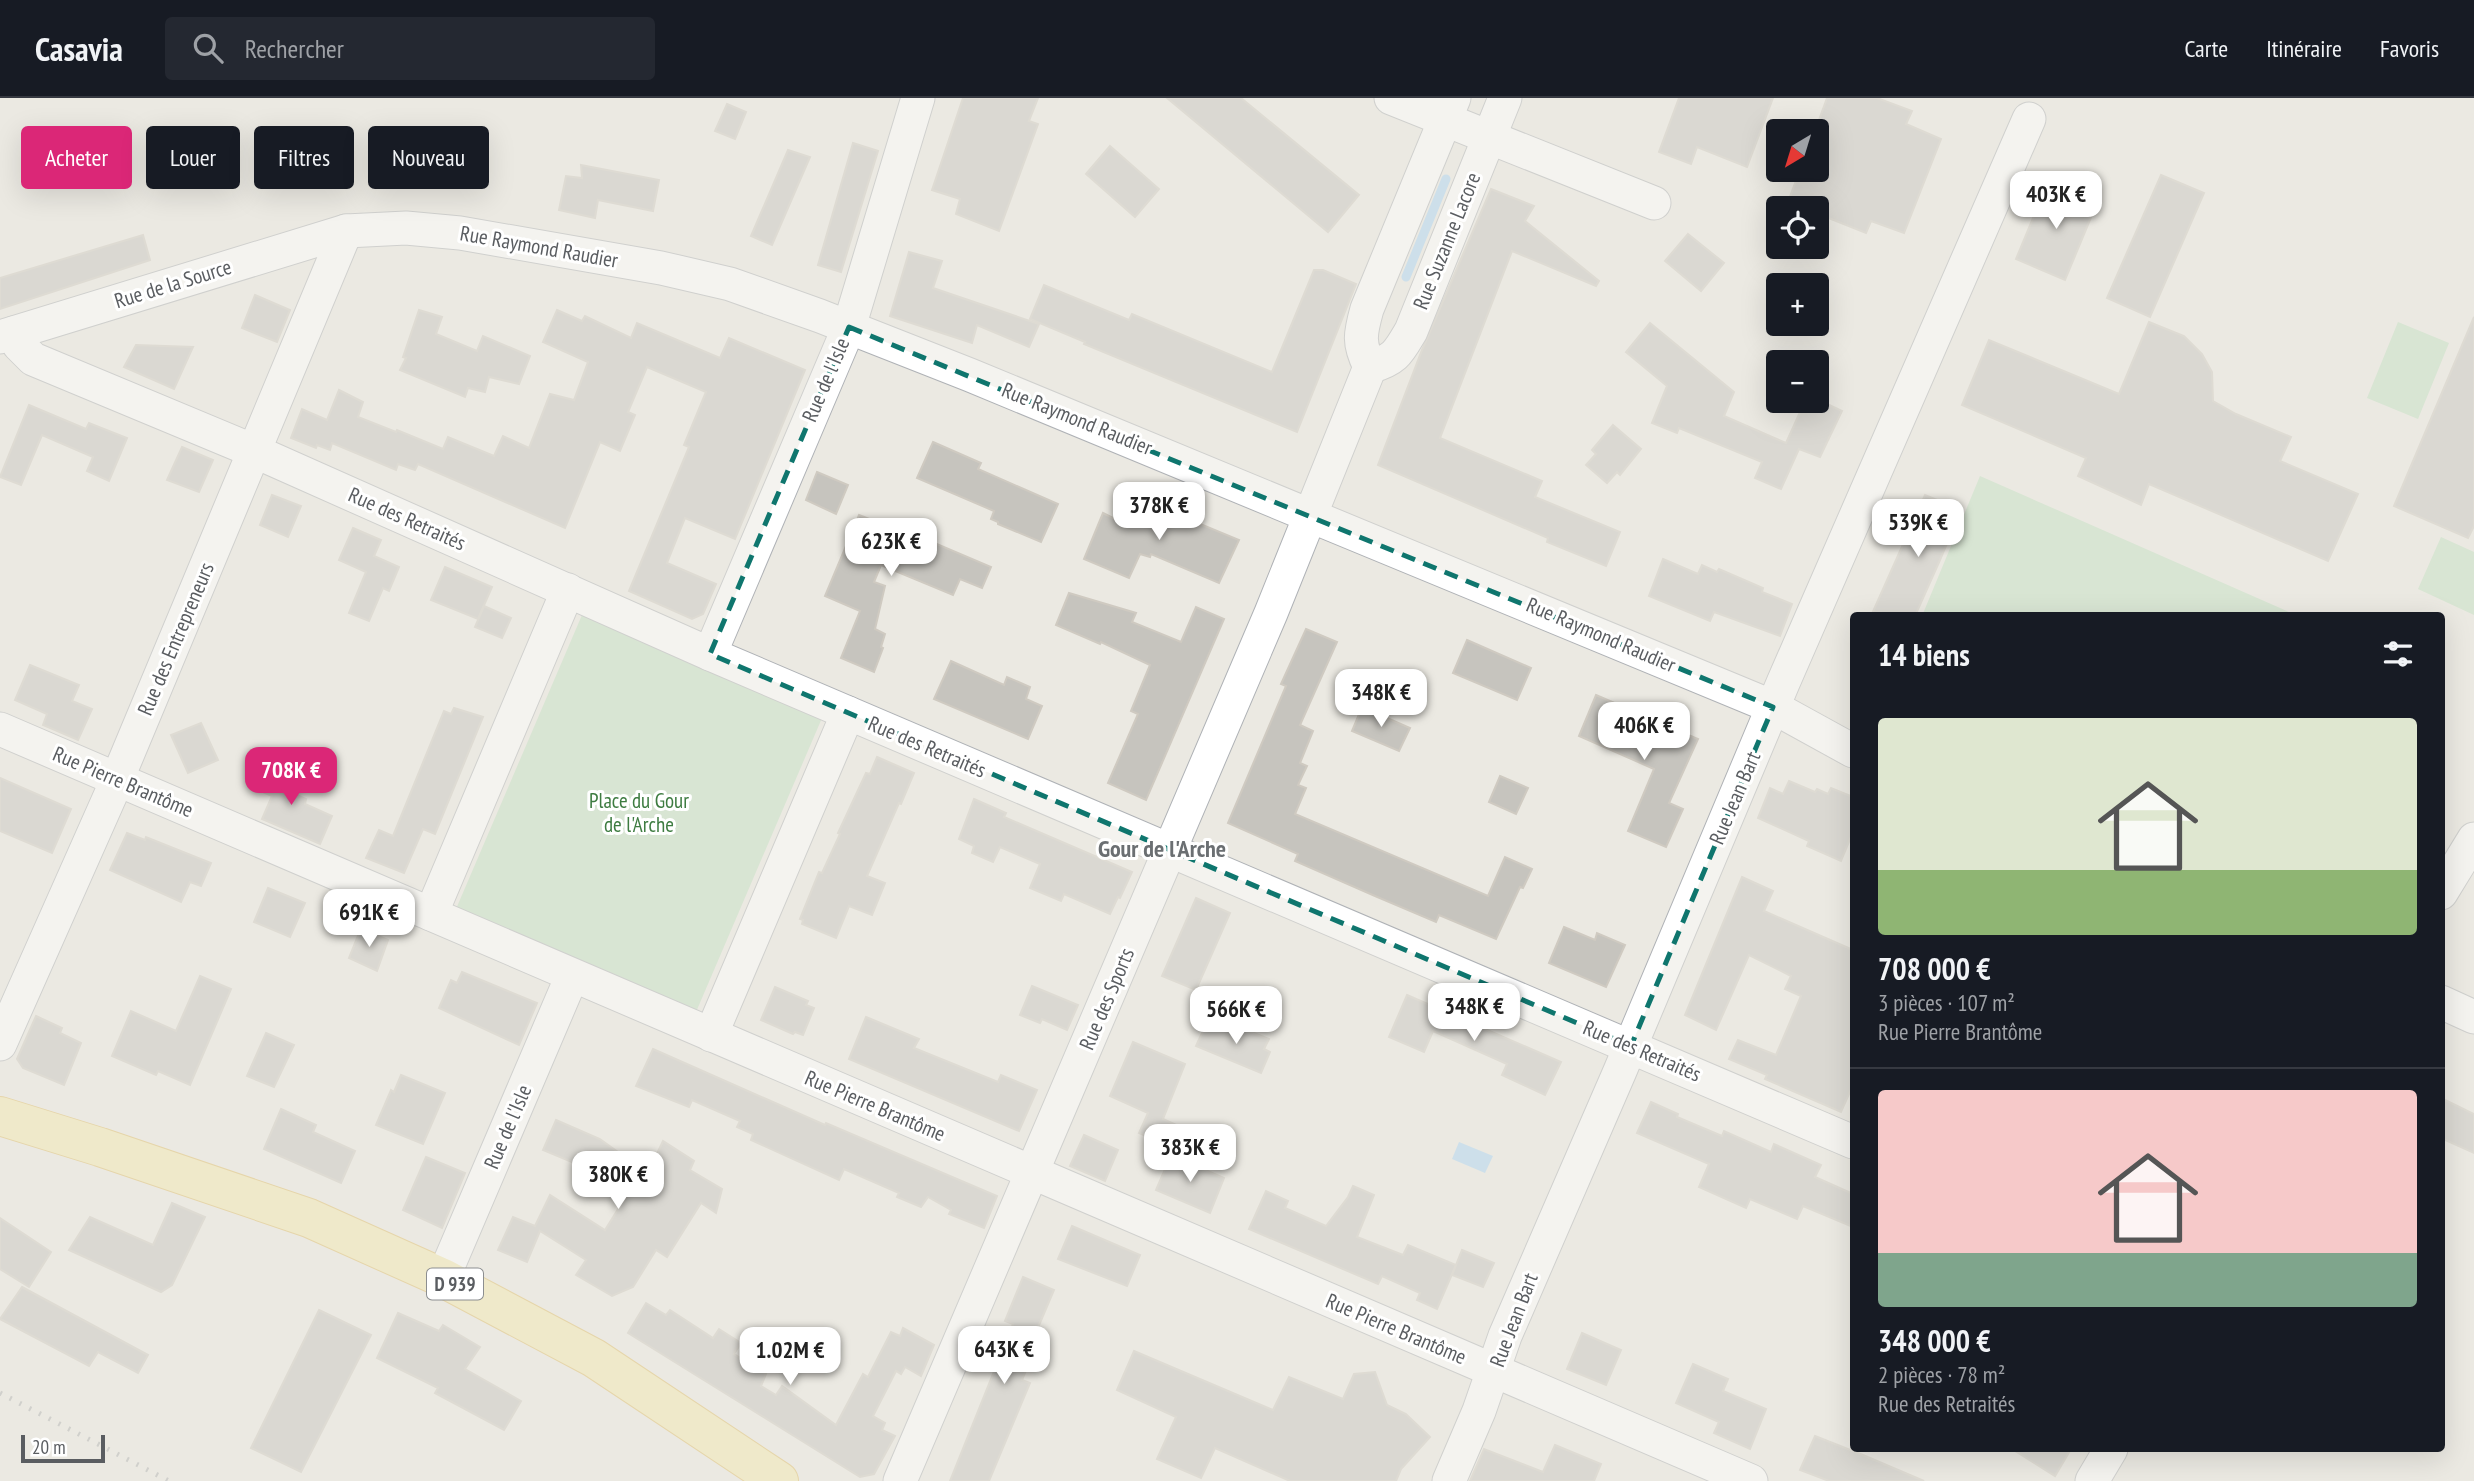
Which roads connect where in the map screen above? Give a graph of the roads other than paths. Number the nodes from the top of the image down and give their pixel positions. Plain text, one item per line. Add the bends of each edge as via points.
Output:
1 (918, 98) edge
2 (1391, 98) edge
3 (1505, 98) edge
4 (1450, 109) edge
5 (2029, 119) dead end
6 (1489, 138) junction
7 (1654, 203) dead end
8 (346, 231) junction
9 (1367, 309) junction
10 (1412, 326) junction
11 (849, 327) junction
12 (7, 335) edge
13 (1370, 367) junction
14 (254, 452) junction
15 (1311, 515) junction
16 (568, 590) junction
17 (710, 654) junction
18 (1773, 707) junction
19 (848, 713) junction
20 (0, 729) edge
21 (1850, 749) edge
22 (117, 779) junction
23 (2474, 839) edge
24 (1169, 851) junction
25 (2445, 886) edge
26 (431, 914) junction
27 (572, 976) junction
28 (2445, 1004) edge
29 (2474, 1017) edge
30 (710, 1035) junction
31 (0, 1044) edge
32 (1630, 1045) junction
33 (0, 1116) edge
34 (1850, 1141) edge
35 (1033, 1173) junction
36 (443, 1278) junction
37 (1494, 1371) junction
38 (2109, 1452) edge
39 (779, 1481) edge
40 (900, 1481) edge
41 (1449, 1481) edge
42 (1751, 1481) edge
43 (2092, 1481) edge

1 - 11 street, Rue de l'Isle
2 - 4 street
3 - 6 street, Rue Suzanne Lacore
4 - 6 street
4 - 9 street
5 - 18 street, Rue Jean Bart
6 - 7 street
6 - 10 street, Rue Suzanne Lacore
8 - 11 street, Rue Raymond Raudier via 406,228 460,233 661,268 730,284
8 - 12 street, Rue de la Source
8 - 14 street, Rue des Entrepreneurs
9 - 10 street via 1383,299 1395,301 1406,309
9 - 13 street via 1360,333
10 - 13 street, Rue Suzanne Lacore via 1399,351
11 - 15 street, Rue Raymond Raudier
11 - 17 street, Rue de l'Isle
12 - 14 street, Rue des Retraités via 33,359
13 - 15 street
14 - 16 street, Rue des Retraités
14 - 22 street, Rue des Entrepreneurs
15 - 18 street, Rue Raymond Raudier
15 - 24 street, Rue des Sports
16 - 17 street, Rue des Retraités
16 - 26 street
17 - 19 street, Rue des Retraités
18 - 21 street, Rue Raymond Raudier
18 - 32 street, Rue Jean Bart
19 - 24 street, Rue des Retraités
19 - 30 street
20 - 22 street, Rue Pierre Brantôme
22 - 26 street, Rue Pierre Brantôme
22 - 31 street, Rue des Entrepreneurs
23 - 25 street
24 - 32 street, Rue des Retraités
24 - 35 street, Rue des Sports
26 - 27 street, Rue Pierre Brantôme
27 - 30 street, Rue Pierre Brantôme
27 - 36 street, Rue de l'Isle
28 - 29 street
30 - 35 street, Rue Pierre Brantôme
32 - 34 street, Rue des Retraités
32 - 37 street, Rue Jean Bart
33 - 36 main road, D 939 via 309,1218
35 - 37 street, Rue Pierre Brantôme
35 - 40 street, Rue des Sports
36 - 39 main road, D 939 via 594,1358
37 - 41 street, Rue Jean Bart
37 - 42 street, Rue Pierre Brantôme
38 - 43 street

